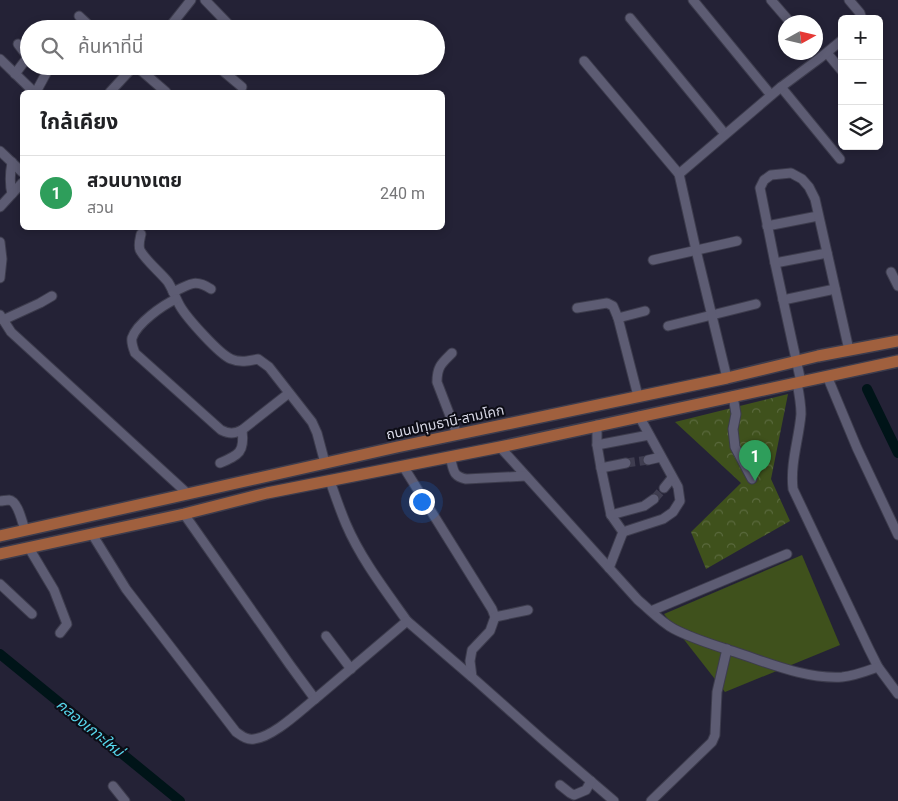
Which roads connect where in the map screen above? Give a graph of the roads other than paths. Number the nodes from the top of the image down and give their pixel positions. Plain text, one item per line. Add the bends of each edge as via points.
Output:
1 (191, 0) edge
2 (205, 0) edge
3 (693, 0) edge
4 (771, 0) edge
5 (849, 0) edge
6 (784, 15) edge
7 (861, 15) edge
8 (79, 16) dead end
9 (630, 18) dead end
10 (83, 20) edge
11 (175, 20) edge
12 (224, 20) edge
13 (838, 43) edge
14 (18, 44) dead end
15 (20, 47) edge
16 (823, 53) edge
17 (823, 57) edge
18 (0, 59) edge
19 (814, 60) edge
20 (584, 61) dead end
21 (20, 67) edge
22 (838, 68) edge
23 (15, 74) junction
24 (45, 75) edge
25 (126, 75) edge
26 (146, 75) edge
27 (228, 75) edge
28 (242, 87) dead end
29 (781, 87) junction
30 (33, 90) edge
31 (36, 90) edge
32 (112, 90) edge
33 (164, 90) edge
34 (772, 95) junction
35 (725, 134) junction
36 (0, 151) edge
37 (840, 158) dead end
38 (12, 162) junction
39 (20, 170) edge
40 (679, 174) junction
41 (20, 185) edge
42 (12, 194) junction
43 (0, 207) edge
44 (818, 216) junction
45 (767, 226) junction
46 (141, 234) dead end
47 (737, 241) dead end
48 (0, 242) edge
49 (696, 250) junction
50 (827, 253) junction
51 (654, 260) dead end
52 (775, 263) junction
53 (891, 272) dead end
54 (0, 278) edge
55 (898, 286) edge
56 (211, 289) dead end
57 (835, 289) junction
58 (175, 295) junction
59 (52, 296) dead end
60 (783, 300) junction
61 (756, 304) dead end
62 (577, 308) dead end
63 (645, 311) dead end
64 (712, 316) junction
65 (618, 318) junction
66 (1, 321) edge
67 (668, 326) dead end
68 (898, 341) edge
69 (849, 350) junction
70 (452, 353) dead end
71 (796, 361) junction
72 (898, 361) edge
73 (827, 376) junction
74 (727, 378) junction
75 (799, 382) junction
76 (289, 393) junction
77 (638, 396) junction
78 (733, 396) junction
79 (639, 416) junction
80 (598, 425) junction
81 (242, 430) junction
82 (457, 434) junction
83 (649, 435) junction
84 (597, 445) junction
85 (500, 447) junction
86 (450, 457) junction
87 (661, 457) junction
88 (648, 460) tunnel mouth
89 (220, 463) dead end
90 (325, 463) junction
91 (626, 463) tunnel mouth
92 (403, 466) junction
93 (601, 468) junction
94 (526, 476) junction
95 (672, 478) junction
96 (752, 479) dead end
97 (330, 480) junction
98 (664, 488) tunnel mouth
99 (188, 494) junction
100 (654, 499) tunnel mouth
101 (0, 501) edge
102 (184, 514) junction
103 (611, 515) junction
104 (25, 530) junction
105 (623, 532) junction
106 (92, 534) junction
107 (898, 535) edge
108 (0, 536) edge
109 (30, 548) junction
110 (0, 554) edge
111 (787, 554) dead end
112 (609, 568) junction
113 (0, 584) edge
114 (528, 610) dead end
115 (651, 611) junction
116 (32, 614) dead end
117 (495, 617) junction
118 (407, 621) junction
119 (60, 633) dead end
120 (326, 636) dead end
121 (726, 649) junction
122 (878, 667) junction
123 (351, 669) junction
124 (472, 677) junction
125 (898, 694) edge
126 (315, 698) junction
127 (591, 781) junction
128 (560, 784) dead end
129 (113, 786) dead end
130 (125, 801) edge
131 (614, 801) edge
132 (651, 801) edge

1 - 11 street
2 - 12 street
3 - 34 street
4 - 6 street
5 - 7 street
8 - 10 street
9 - 35 street
13 - 16 street
14 - 15 street
17 - 22 street
18 - 23 street
19 - 29 street
20 - 40 street
21 - 23 street
23 - 30 street
24 - 31 street
25 - 32 street
26 - 33 street
27 - 28 street
29 - 34 street
29 - 37 street
34 - 35 street
35 - 40 street
36 - 38 street
38 - 39 street
38 - 42 street via 9,176
40 - 49 street
41 - 42 street
42 - 43 street
44 - 45 street
44 - 45 street via 815,199 802,180 791,173 771,174 760,188
44 - 50 street
45 - 52 street
46 - 58 street via 140,249
47 - 49 street
48 - 54 street
49 - 51 street
49 - 64 street
50 - 52 street
50 - 57 street
52 - 60 street
53 - 55 street
56 - 58 street via 201,282 194,283
57 - 60 street
57 - 69 street
58 - 76 street via 185,313 230,359 263,362
58 - 81 street via 136,329 132,338 135,353 222,430 235,433
59 - 66 street
60 - 71 street
61 - 64 street
62 - 65 street via 607,303 613,306
63 - 65 street
64 - 67 street
64 - 74 street
65 - 77 street
66 - 99 street
68 - 69 main road, ถนนปทุมธานี-สามโคก
69 - 71 main road, ถนนปทุมธานี-สามโคก
70 - 82 street via 440,366 436,382
71 - 74 main road, ถนนปทุมธานี-สามโคก
71 - 75 street
72 - 73 main road
73 - 75 main road
73 - 107 street via 856,448
74 - 77 main road, ถนนปทุมธานี-สามโคก
75 - 78 main road
75 - 122 street via 801,415 793,489
76 - 81 street
76 - 90 street via 312,422
77 - 82 main road, ถนนปทุมธานี-สามโคก
78 - 79 main road
78 - 96 street via 736,414 734,446
79 - 80 main road
79 - 83 street
80 - 84 street
80 - 85 main road
81 - 89 street via 243,447 232,458
82 - 90 main road, ถนนปทุมธานี-สามโคก
83 - 84 street
83 - 87 street
84 - 93 street
85 - 86 main road
85 - 94 street
86 - 92 main road
86 - 94 street via 459,478
87 - 88 street
87 - 95 street
90 - 99 main road, ถนนปทุมธานี-สามโคก
91 - 93 street
92 - 97 main road
92 - 117 street
93 - 103 street
94 - 112 street
95 - 98 street
95 - 105 street via 678,487 680,501 673,512 663,519
97 - 102 main road
97 - 118 street via 358,548
99 - 104 main road, ถนนปทุมธานี-สามโคก
100 - 103 street via 644,506
101 - 104 street via 9,500 16,505
102 - 106 main road
102 - 126 street
103 - 105 street
104 - 108 main road, ถนนปทุมธานี-สามโคก
105 - 112 street
106 - 109 main road
106 - 126 street via 126,589 236,732 244,738 252,740 264,736
109 - 110 main road
109 - 119 street via 54,590 67,624
111 - 115 street
112 - 115 street
113 - 116 street
114 - 117 street
115 - 121 street via 673,629
117 - 124 street via 490,631 472,650
118 - 123 street
118 - 124 street
120 - 123 street
121 - 122 street via 815,676 842,677
121 - 132 street via 712,742
122 - 125 street
123 - 126 street
124 - 127 street
127 - 128 street via 586,790 574,795
127 - 131 street
129 - 130 street

